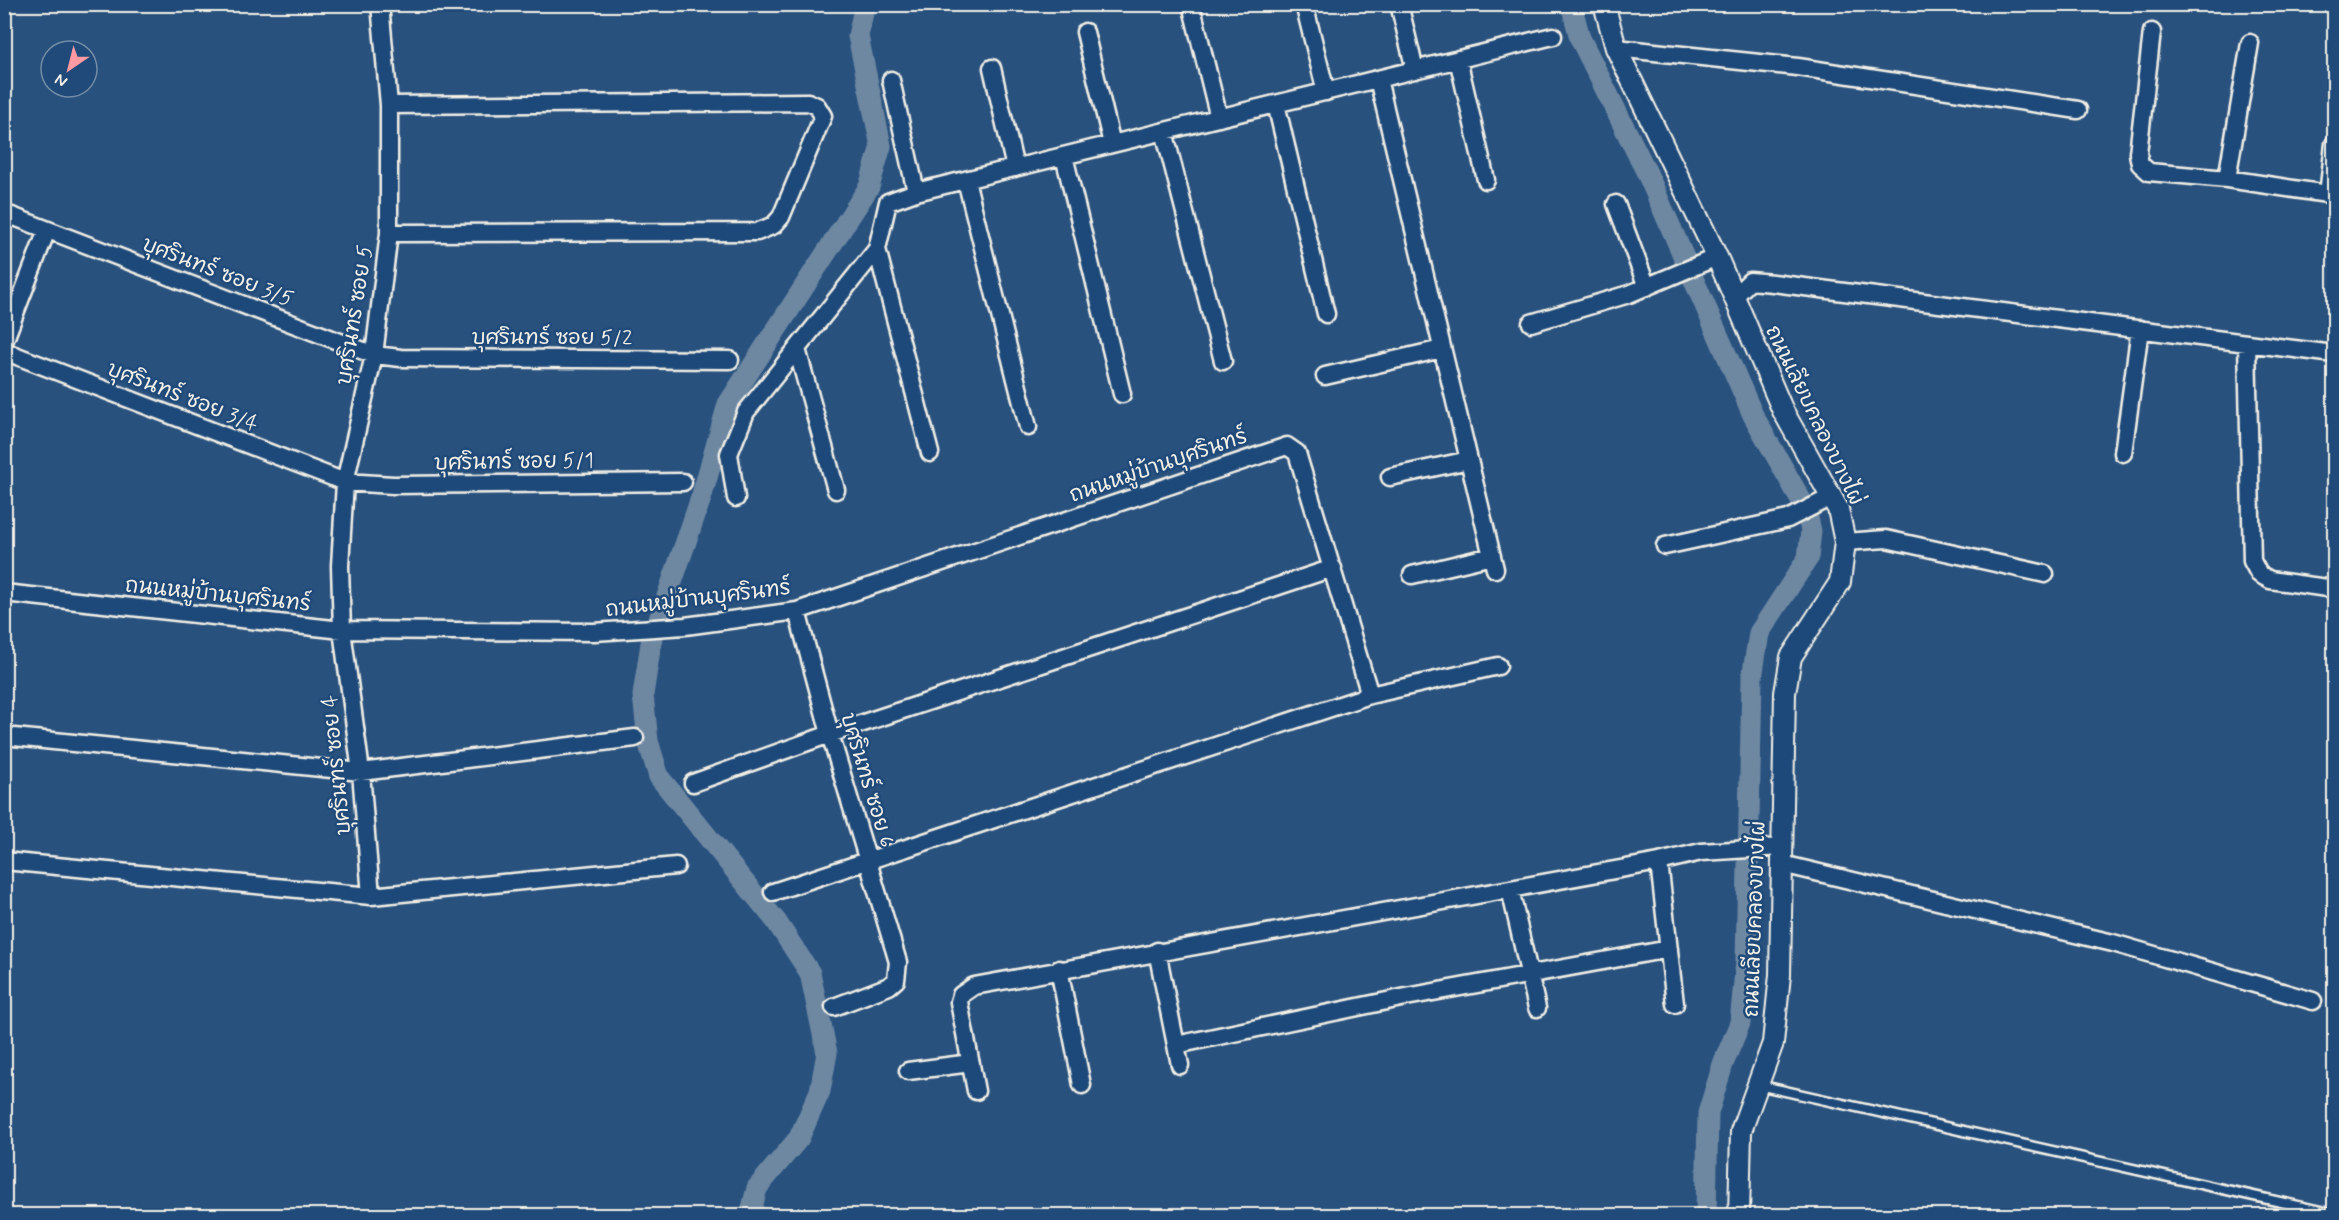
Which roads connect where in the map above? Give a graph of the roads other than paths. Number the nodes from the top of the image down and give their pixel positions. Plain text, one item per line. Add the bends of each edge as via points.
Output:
1 (380, 4) edge
2 (1191, 4) edge
3 (1304, 4) edge
4 (1399, 4) edge
5 (1604, 4) edge
6 (1085, 32) dead end
7 (2152, 32) dead end
8 (1553, 36) dead end
9 (2250, 44) dead end
10 (1616, 48) junction
11 (1458, 59) junction
12 (993, 68) dead end
13 (1415, 70) junction
14 (1378, 79) junction
15 (891, 80) dead end
16 (1326, 92) junction
17 (1276, 104) junction
18 (389, 105) junction
19 (2078, 110) dead end
20 (1219, 118) junction
21 (1164, 131) junction
22 (1112, 144) junction
23 (2334, 144) edge
24 (1064, 156) junction
25 (1015, 168) junction
26 (2228, 179) junction
27 (966, 180) junction
28 (1486, 180) dead end
29 (916, 192) junction
30 (2331, 194) edge
31 (1616, 204) dead end
32 (4, 213) edge
33 (47, 230) junction
34 (389, 233) junction
35 (877, 249) junction
36 (1717, 257) junction
37 (1647, 286) junction
38 (1733, 298) junction
39 (1326, 314) dead end
40 (1531, 323) dead end
41 (2140, 329) junction
42 (4, 342) edge
43 (2247, 343) junction
44 (1442, 348) junction
45 (797, 349) junction
46 (4, 351) edge
47 (2334, 354) edge
48 (374, 355) junction
49 (730, 360) dead end
50 (1223, 361) dead end
51 (1325, 376) dead end
52 (1122, 394) dead end
53 (1028, 427) dead end
54 (930, 453) dead end
55 (2123, 453) dead end
56 (1469, 460) junction
57 (1390, 477) dead end
58 (345, 482) junction
59 (683, 482) dead end
60 (836, 490) dead end
61 (736, 498) dead end
62 (1825, 500) junction
63 (1845, 542) junction
64 (1665, 546) dead end
65 (1333, 568) junction
66 (1412, 574) dead end
67 (2045, 574) dead end
68 (2334, 589) edge
69 (4, 593) edge
70 (797, 611) junction
71 (342, 630) junction
72 (1498, 666) dead end
73 (1370, 696) junction
74 (830, 734) junction
75 (4, 736) edge
76 (635, 738) dead end
77 (361, 772) junction
78 (693, 783) dead end
79 (1776, 852) junction
80 (868, 859) junction
81 (4, 861) edge
82 (1659, 862) junction
83 (676, 866) dead end
84 (1510, 889) junction
85 (772, 892) dead end
86 (371, 896) junction
87 (1669, 949) junction
88 (1157, 951) junction
89 (1059, 969) junction
90 (1530, 974) junction
91 (2313, 1001) dead end
92 (1675, 1004) dead end
93 (834, 1007) dead end
94 (1538, 1008) dead end
95 (1176, 1046) junction
96 (971, 1063) junction
97 (1180, 1065) dead end
98 (908, 1071) dead end
99 (1082, 1085) dead end
100 (1757, 1085) junction
101 (976, 1091) dead end
102 (1739, 1215) edge
103 (2334, 1215) edge

1 - 18 street, บุศรินทร์ ซอย 5
2 - 20 street
3 - 16 street
4 - 13 street
5 - 10 street, ถนนเลียบคลองบางไผ่
6 - 22 street
7 - 26 street via 2140,164 2149,172
8 - 11 street
9 - 26 street
10 - 19 street via 1798,68
10 - 36 street, ถนนเลียบคลองบางไผ่
11 - 13 street
11 - 28 street
12 - 25 street
13 - 14 street
14 - 16 street
14 - 44 street
15 - 29 street
16 - 17 street
17 - 20 street
17 - 39 street
18 - 34 street, บุศรินทร์ ซอย 5
18 - 34 street via 808,102 818,106 823,116 781,217 758,232
20 - 21 street
21 - 22 street
21 - 50 street
22 - 24 street
23 - 30 street
24 - 25 street
24 - 52 street
25 - 27 street
26 - 30 street
27 - 29 street
27 - 53 street
29 - 35 street via 888,202
31 - 37 street
32 - 33 street, บุศรินทร์ ซอย 3/5
33 - 42 street
33 - 48 street, บุศรินทร์ ซอย 3/5
34 - 48 street, บุศรินทร์ ซอย 5
35 - 45 street
35 - 54 street
36 - 37 street
36 - 38 street, ถนนเลียบคลองบางไผ่
37 - 40 street
38 - 41 street via 1750,281
38 - 62 street, ถนนเลียบคลองบางไผ่
41 - 43 street
41 - 55 street
43 - 47 street
43 - 68 street via 2252,561 2259,574 2270,580
44 - 51 street
44 - 56 street
45 - 60 street
45 - 61 street via 746,412 729,454
46 - 58 street, บุศรินทร์ ซอย 3/4
48 - 49 street, บุศรินทร์ ซอย 5/2
48 - 58 street, บุศรินทร์ ซอย 5
56 - 57 street
56 - 66 street via 1494,562
58 - 59 street, บุศรินทร์ ซอย 5/1
58 - 71 street, บุศรินทร์ ซอย 5 via 340,566
62 - 63 street, ถนนเลียบคลองบางไผ่ via 1838,509
62 - 64 street via 1800,514
63 - 67 street via 1886,538
63 - 79 street, ถนนเลียบคลองบางไผ่ via 1840,582 1791,657 1785,693
65 - 70 street, ถนนหมู่บ้านบุศรินทร์ via 1297,453 1282,447
65 - 73 street
65 - 74 street
69 - 71 street, ถนนหมู่บ้านบุศรินทร์
70 - 71 street, ถนนหมู่บ้านบุศรินทร์ via 639,631
70 - 74 street, บุศรินทร์ ซอย 6
71 - 77 street, บุศรินทร์ ซอย 4
72 - 73 street
73 - 80 street
74 - 78 street
74 - 80 street, บุศรินทร์ ซอย 6
75 - 77 street
76 - 77 street
77 - 86 street, บุศรินทร์ ซอย 4
79 - 82 street via 1724,849
79 - 91 street
79 - 100 street, ถนนเลียบคลองบางไผ่ via 1779,975 1773,1043
80 - 85 street
80 - 93 street, บุศรินทร์ ซอย 6 via 898,962 896,980
81 - 86 street
82 - 84 street
82 - 87 street
83 - 86 street
84 - 88 street
84 - 90 street
87 - 90 street
87 - 92 street
88 - 89 street
88 - 95 street
89 - 96 street via 974,986 961,995
89 - 99 street
90 - 94 street
90 - 95 street
95 - 97 street
96 - 98 street
96 - 101 street
100 - 102 street, ถนนเลียบคลองบางไผ่ via 1741,1131
100 - 103 lane

